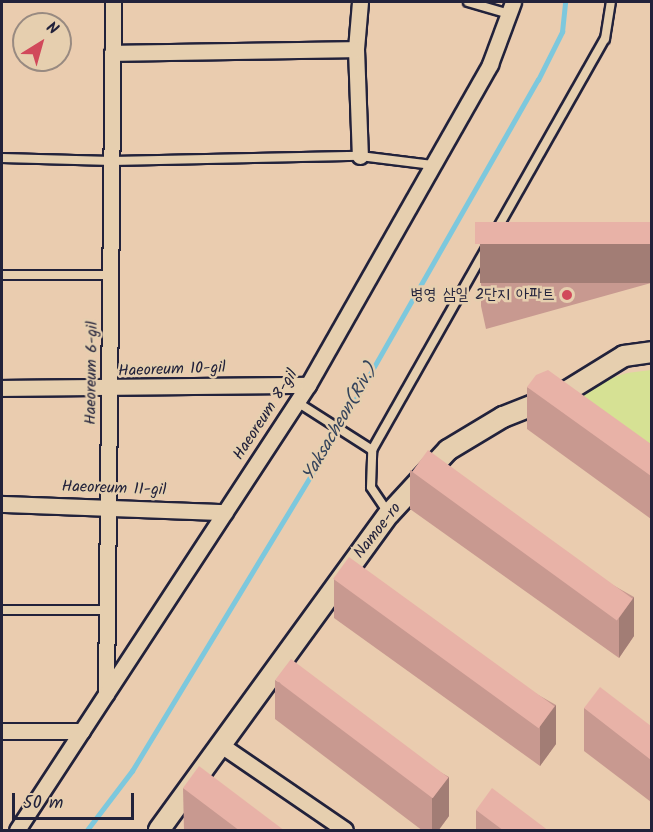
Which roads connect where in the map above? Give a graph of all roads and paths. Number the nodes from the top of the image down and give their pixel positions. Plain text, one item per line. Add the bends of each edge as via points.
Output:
1 (113, 2) edge
2 (360, 2) edge
3 (468, 2) edge
4 (611, 2) edge
5 (512, 8) edge
6 (356, 49) junction
7 (112, 52) junction
8 (360, 156) junction
9 (2, 158) edge
10 (112, 161) junction
11 (432, 165) junction
12 (2, 275) edge
13 (111, 275) junction
14 (651, 352) edge
15 (308, 385) junction
16 (2, 388) edge
17 (109, 390) junction
18 (297, 402) junction
19 (372, 450) junction
20 (2, 504) edge
21 (108, 506) junction
22 (225, 512) junction
23 (388, 514) junction
24 (2, 610) edge
25 (107, 610) junction
26 (106, 694) junction
27 (2, 731) edge
28 (82, 731) junction
29 (221, 745) junction
30 (17, 831) edge
31 (159, 831) edge
32 (345, 831) edge

1 - 7 street, Haeoreum 6-gil
2 - 6 street
3 - 5 lane
4 - 19 lane via 605,39
5 - 11 street, Haeoreum 8-gil via 490,64
6 - 7 street
6 - 8 street
7 - 10 street, Haeoreum 6-gil
8 - 10 lane
8 - 11 lane
9 - 10 lane
10 - 13 street, Haeoreum 6-gil
11 - 15 street, Haeoreum 8-gil
12 - 13 lane
13 - 17 street, Haeoreum 6-gil
14 - 23 street, Namoe-ro via 624,356 564,393 503,417 448,450
15 - 17 street, Haeoreum 10-gil
15 - 18 street, Haeoreum 8-gil
16 - 17 street, Haeoreum 10-gil
17 - 21 street, Haeoreum 6-gil
18 - 19 lane
18 - 22 street, Haeoreum 8-gil
19 - 23 lane via 370,487
20 - 21 street, Haeoreum 11-gil
21 - 22 street, Haeoreum 11-gil
21 - 25 street, Haeoreum 6-gil
22 - 26 street, Haeoreum 8-gil
23 - 29 street, Namoe-ro
24 - 25 lane
25 - 26 street, Haeoreum 6-gil
26 - 28 street, Haeoreum 8-gil
27 - 28 street
28 - 30 street, Haeoreum 8-gil
29 - 31 street, Namoe-ro
29 - 32 street

